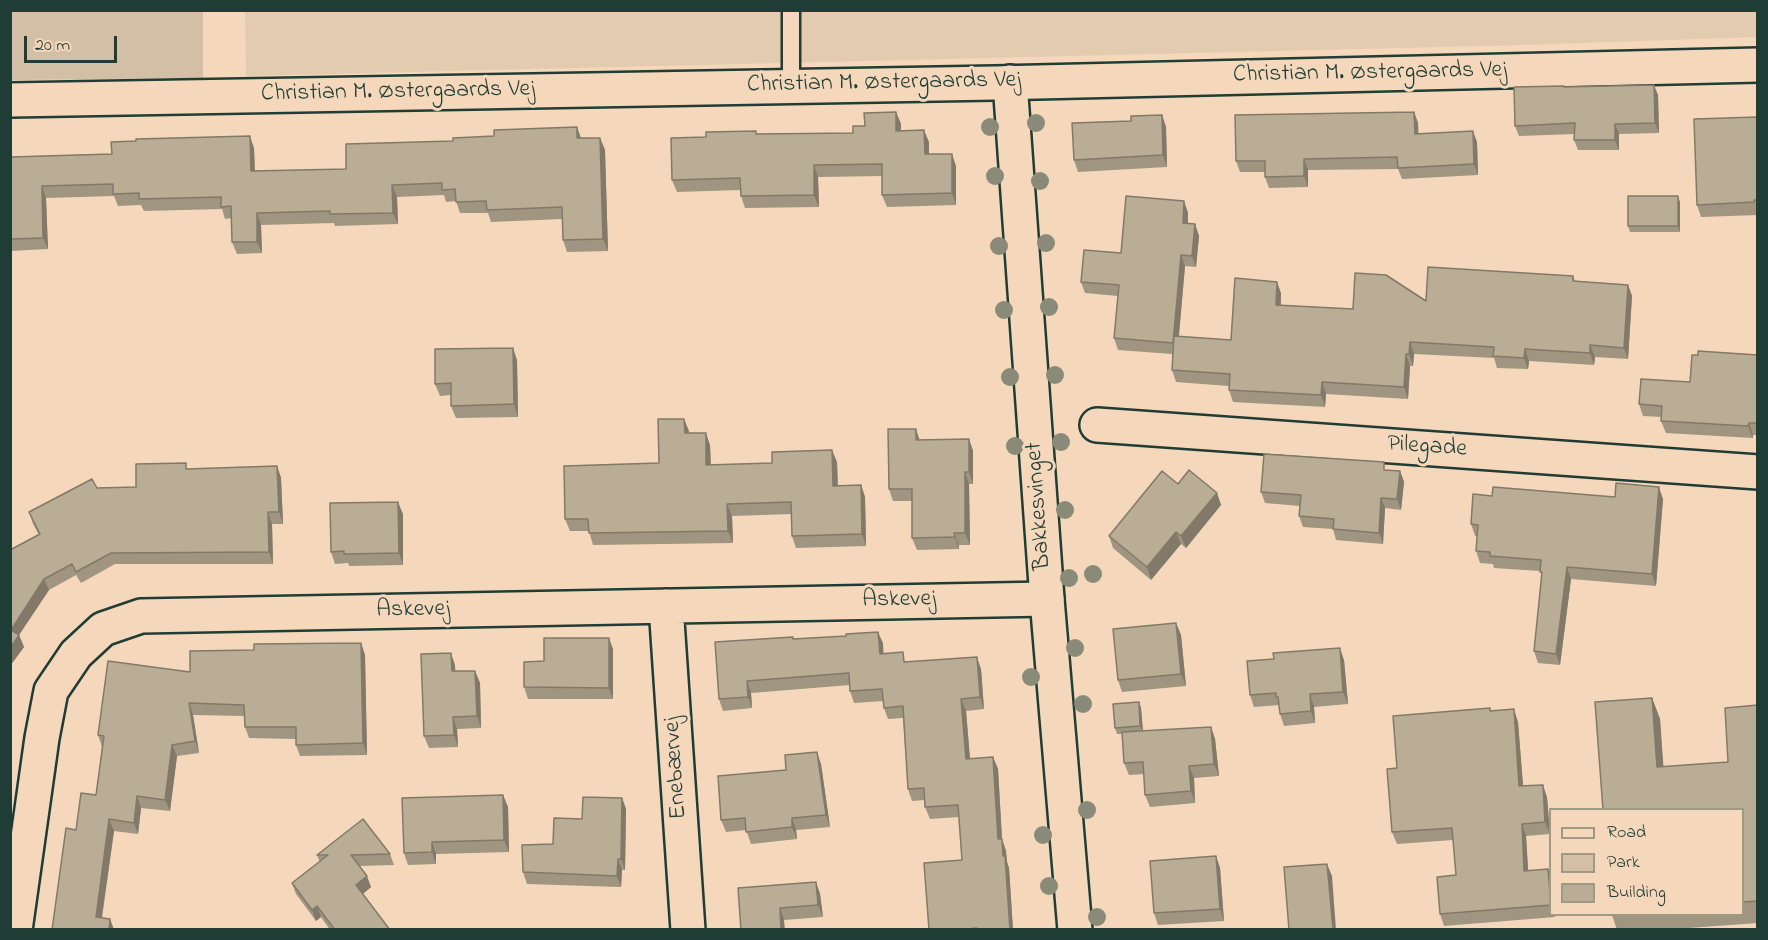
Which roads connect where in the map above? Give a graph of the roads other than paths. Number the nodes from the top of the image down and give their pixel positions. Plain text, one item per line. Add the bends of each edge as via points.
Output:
1 (791, 10) edge
2 (1758, 65) edge
3 (1010, 82) junction
4 (791, 86) junction
5 (10, 100) edge
6 (1096, 425) dead end
7 (1758, 472) edge
8 (1047, 598) junction
9 (666, 606) junction
10 (15, 930) edge
11 (688, 930) edge
12 (1075, 930) edge

1 - 4 lane
2 - 3 street, Christian M. Østergaards Vej
3 - 4 street, Christian M. Østergaards Vej
3 - 8 street, Bakkesvinget
4 - 5 street, Christian M. Østergaards Vej
6 - 7 street, Pilegade
8 - 9 street, Askevej
8 - 12 street, Bakkesvinget
9 - 10 street, Askevej via 141,616 103,629 76,654 51,691
9 - 11 street, Enebærvej

